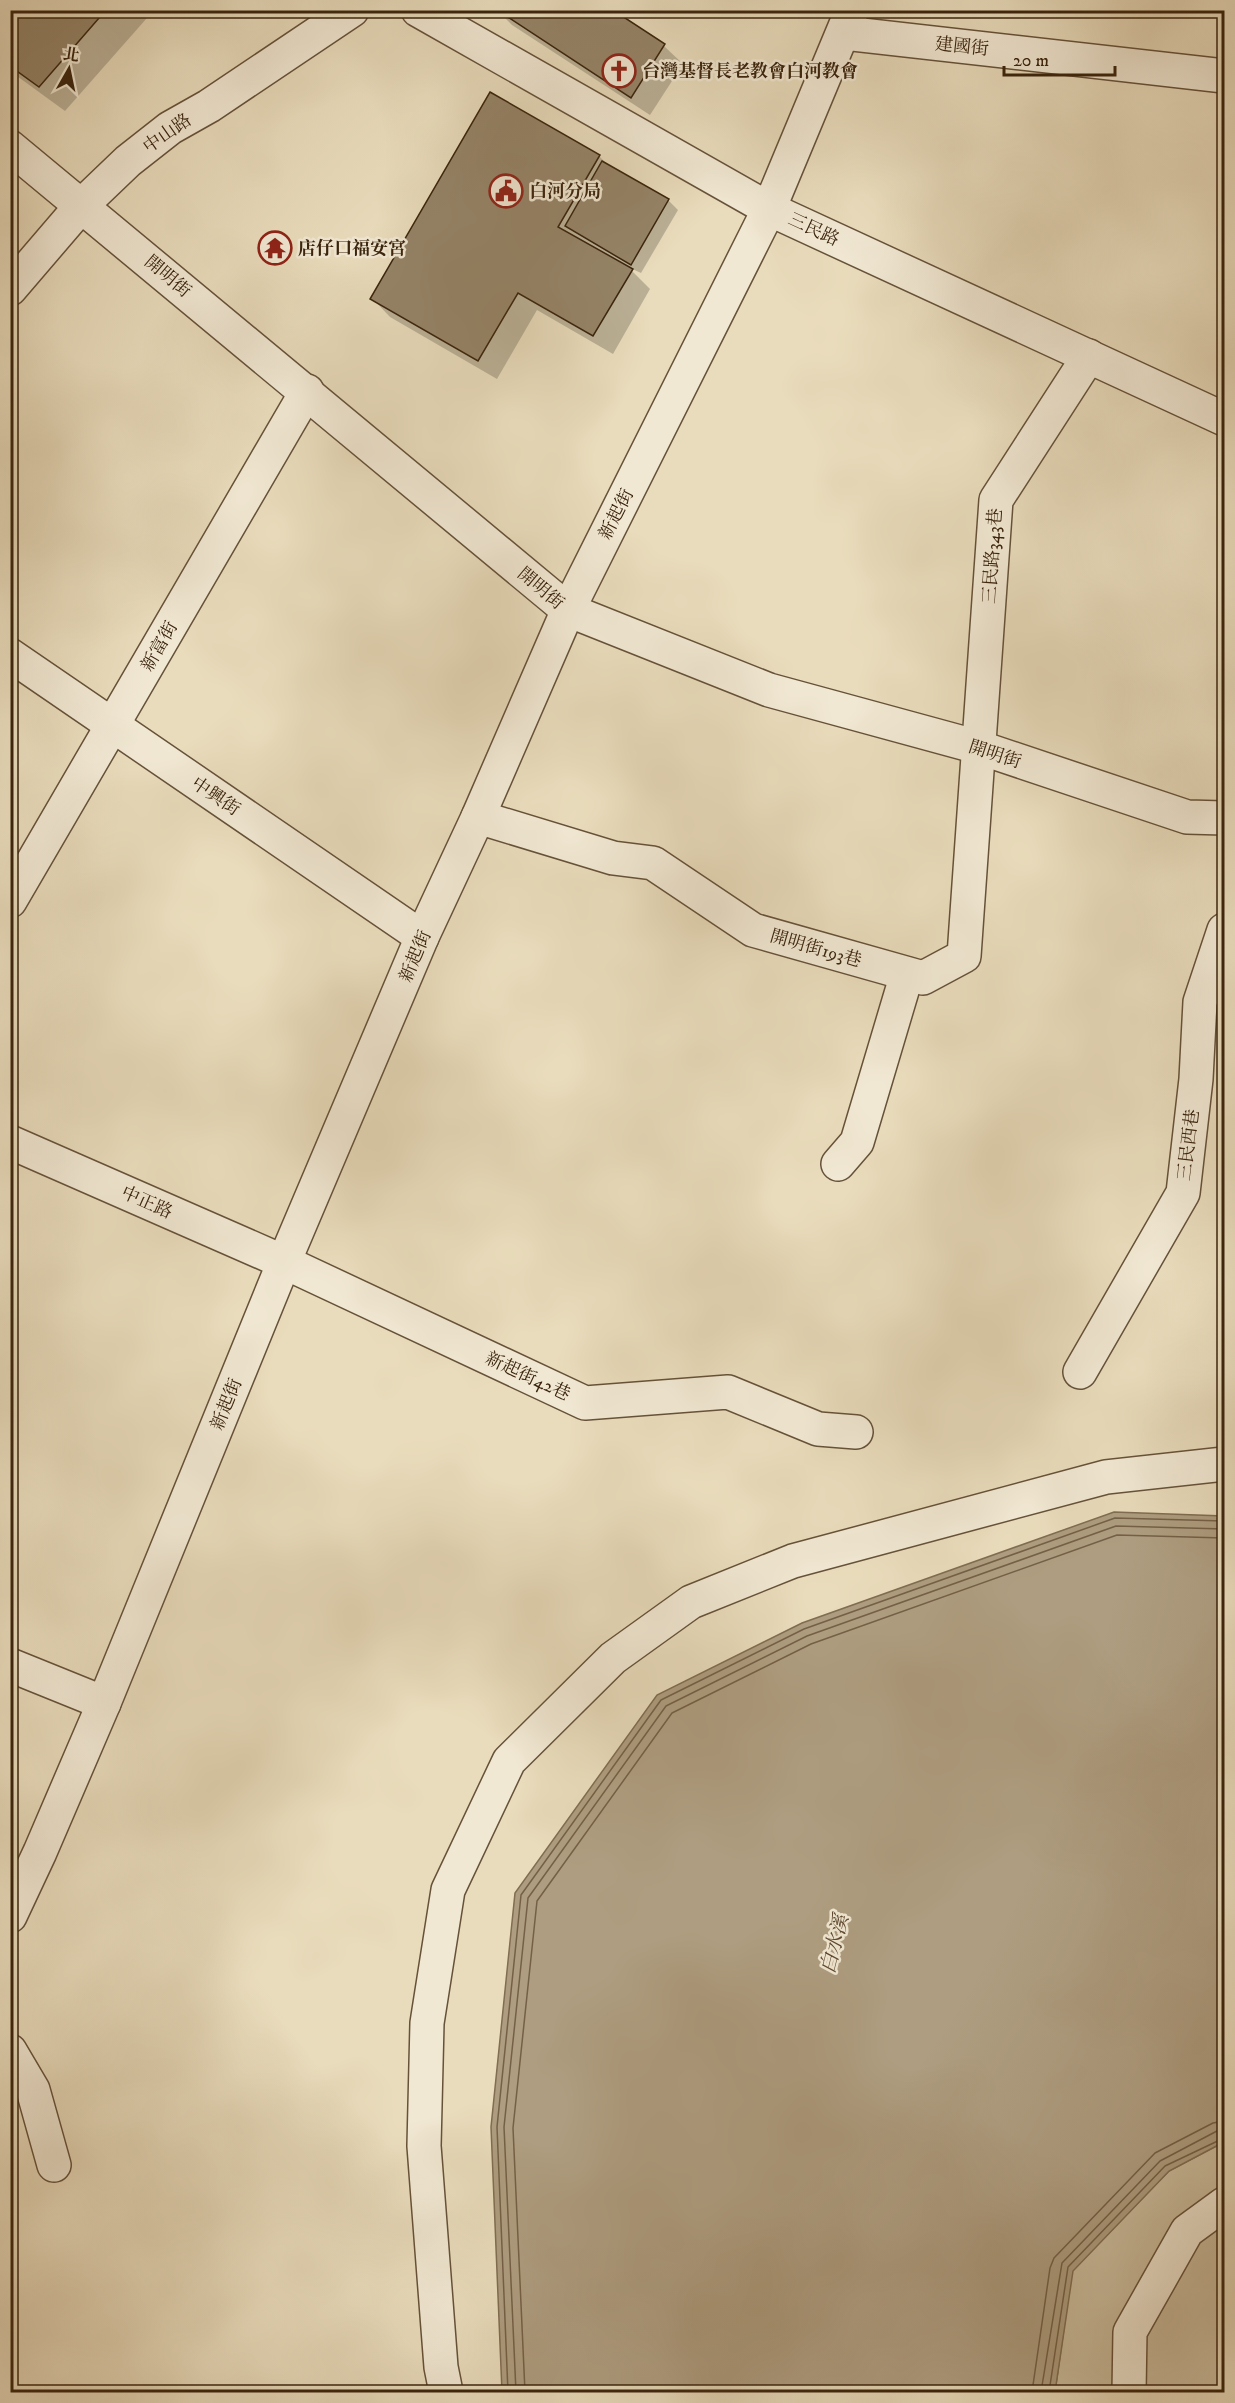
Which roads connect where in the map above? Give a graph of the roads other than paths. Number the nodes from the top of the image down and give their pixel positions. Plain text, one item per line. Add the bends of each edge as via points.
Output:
1 (352, 10) edge
2 (418, 10) edge
3 (848, 22) edge
4 (1224, 76) edge
5 (10, 147) edge
6 (82, 205) junction
7 (770, 209) junction
8 (10, 289) edge
9 (1089, 356) junction
10 (307, 391) junction
11 (1224, 419) edge
12 (568, 610) junction
13 (10, 654) edge
14 (113, 725) junction
15 (978, 747) junction
16 (478, 817) junction
17 (1224, 818) edge
18 (10, 901) edge
19 (1224, 930) edge
20 (422, 937) junction
21 (907, 974) junction
22 (10, 1142) edge
23 (838, 1164) dead end
24 (284, 1262) junction
25 (1080, 1372) dead end
26 (856, 1432) dead end
27 (1224, 1464) edge
28 (10, 1665) edge
29 (104, 1703) junction
30 (10, 1916) edge
31 (10, 2051) edge
32 (54, 2165) dead end
33 (1224, 2204) edge
34 (446, 2392) edge
35 (1129, 2392) edge

1 - 6 street, 中山路 via 170,129 128,161
2 - 7 street, 三民路
3 - 4 street, 建國街
3 - 7 street, 新起街
5 - 6 street, 開明街
6 - 8 street, 中山路
6 - 10 street, 開明街
7 - 9 street, 三民路
7 - 12 street, 新起街
9 - 11 street, 三民路
9 - 15 street, 三民路343巷 via 996,500
10 - 12 street, 開明街
10 - 14 street, 新富街
12 - 15 street, 開明街 via 769,690
12 - 16 street, 新起街
13 - 14 street, 中興街
14 - 18 street, 新富街
14 - 20 street, 中興街
15 - 17 street, 開明街 via 1187,817
15 - 21 street, 開明街193巷 via 964,956 923,978
16 - 20 street, 新起街
16 - 21 street, 開明街193巷 via 613,858 653,863 753,930
19 - 25 street, 三民西巷 via 1200,1002 1183,1193
20 - 24 street, 新起街
21 - 23 street via 857,1142
22 - 24 street, 中正路
24 - 26 street, 新起街42巷 via 585,1403 728,1392 818,1429
24 - 29 street, 新起街
27 - 34 street via 1106,1477 793,1561 691,1602 613,1658 509,1761 448,1890 427,2023 424,2146
28 - 29 street
29 - 30 street, 新起街
31 - 32 street via 33,2090
33 - 35 street via 1187,2231 1130,2332

